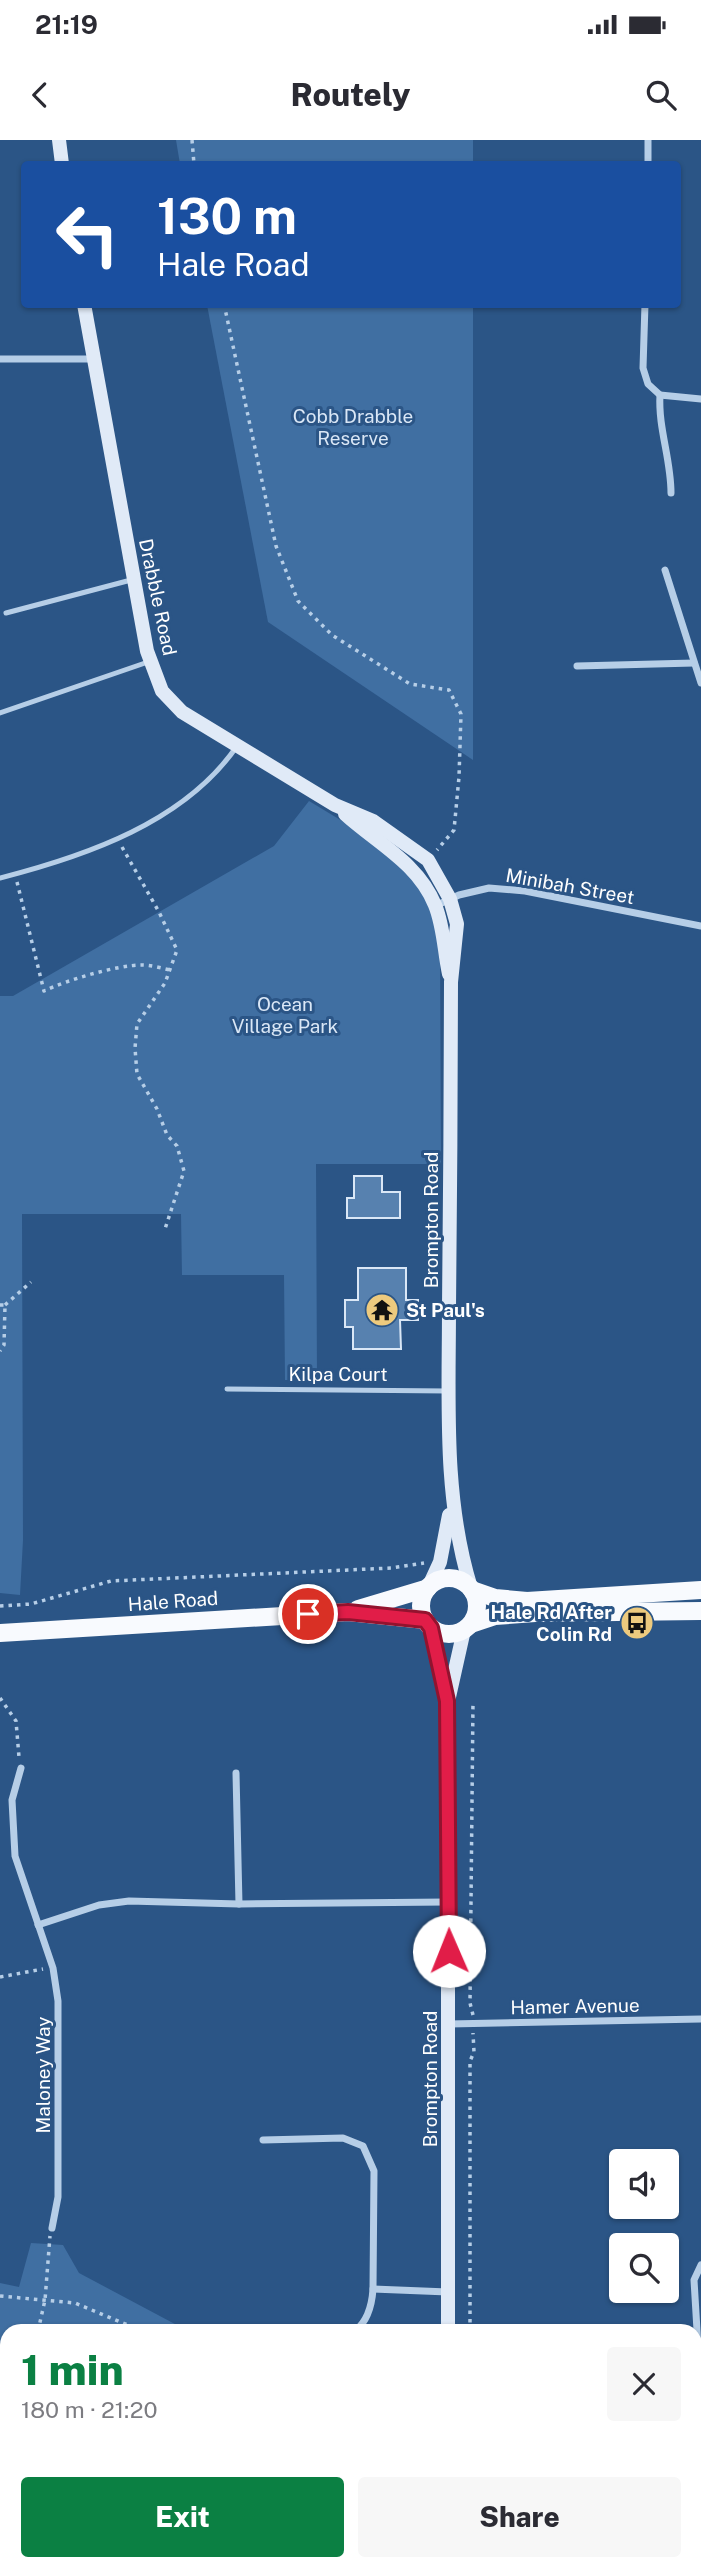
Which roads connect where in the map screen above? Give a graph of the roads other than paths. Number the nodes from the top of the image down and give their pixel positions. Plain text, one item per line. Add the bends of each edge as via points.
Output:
1 (59, 140) edge
2 (648, 140) edge
3 (62, 161) edge
4 (648, 161) edge
5 (85, 308) edge
6 (645, 308) edge
7 (0, 359) edge
8 (92, 359) junction
9 (660, 395) junction
10 (701, 398) edge
11 (671, 493) dead end
12 (666, 570) dead end
13 (134, 579) junction
14 (6, 613) dead end
15 (151, 662) junction
16 (694, 663) junction
17 (577, 666) dead end
18 (701, 683) edge
19 (0, 713) edge
20 (237, 746) junction
21 (335, 805) junction
22 (0, 878) edge
23 (450, 899) junction
24 (435, 906) junction
25 (701, 926) edge
26 (451, 982) junction
27 (227, 1389) dead end
28 (449, 1391) junction
29 (452, 1500) junction
30 (428, 1588) junction
31 (471, 1589) junction
32 (701, 1590) edge
33 (701, 1611) edge
34 (348, 1612) junction
35 (428, 1624) junction
36 (468, 1627) junction
37 (0, 1633) edge
38 (447, 1701) junction
39 (21, 1768) road end
40 (236, 1773) dead end
41 (448, 1902) junction
42 (239, 1904) junction
43 (38, 1925) junction
44 (701, 2019) edge
45 (449, 2024) junction
46 (262, 2140) dead end
47 (52, 2228) road end
48 (701, 2265) edge
49 (373, 2289) junction
50 (448, 2292) junction
51 (362, 2324) edge
52 (448, 2324) edge
53 (697, 2324) edge

1 - 3 street
2 - 4 street
5 - 8 street, Drabble Road
6 - 9 street via 643,368 648,384
7 - 8 street
8 - 13 street, Drabble Road
9 - 10 street
9 - 11 street
12 - 16 street
13 - 14 lane
13 - 15 street, Drabble Road
15 - 19 lane
15 - 20 street, Drabble Road via 162,691 182,712
16 - 17 street
16 - 18 street
20 - 21 street, Drabble Road
20 - 22 lane via 202,788 118,840
21 - 23 street, Drabble Road via 373,821 428,860
21 - 24 street, Drabble Road via 414,870
23 - 24 street, Minibah Street
23 - 25 street, Minibah Street via 489,888 525,891
23 - 26 street, Brompton Road via 457,924
24 - 26 street, Brompton Road
26 - 28 street, Brompton Road
27 - 28 lane, Kilpa Court
28 - 29 street, Brompton Road
29 - 30 street, Brompton Road via 440,1562
29 - 31 street, Brompton Road
30 - 31 main road via 454,1579
30 - 34 main road, Hale Road
30 - 35 main road via 421,1610
31 - 32 main road via 495,1598 527,1601
31 - 36 main road via 478,1607
33 - 36 main road via 535,1613 495,1616
34 - 35 main road, Hale Road
34 - 37 main road, Hale Road
35 - 36 main road via 441,1633 453,1634
35 - 38 street, Brompton Road
36 - 38 street, Brompton Road
38 - 41 street, Brompton Road
39 - 43 street, Maloney Way via 12,1800 15,1856
40 - 42 street
41 - 42 street
41 - 45 street, Brompton Road
42 - 43 street via 129,1901 99,1905
43 - 47 street, Maloney Way via 53,1968 58,2001 58,2197
44 - 45 street, Hamer Avenue
45 - 50 street, Brompton Road
46 - 49 street via 343,2138 363,2146 374,2171
48 - 53 street via 694,2280
49 - 50 street
49 - 51 street
50 - 52 street, Brompton Road

